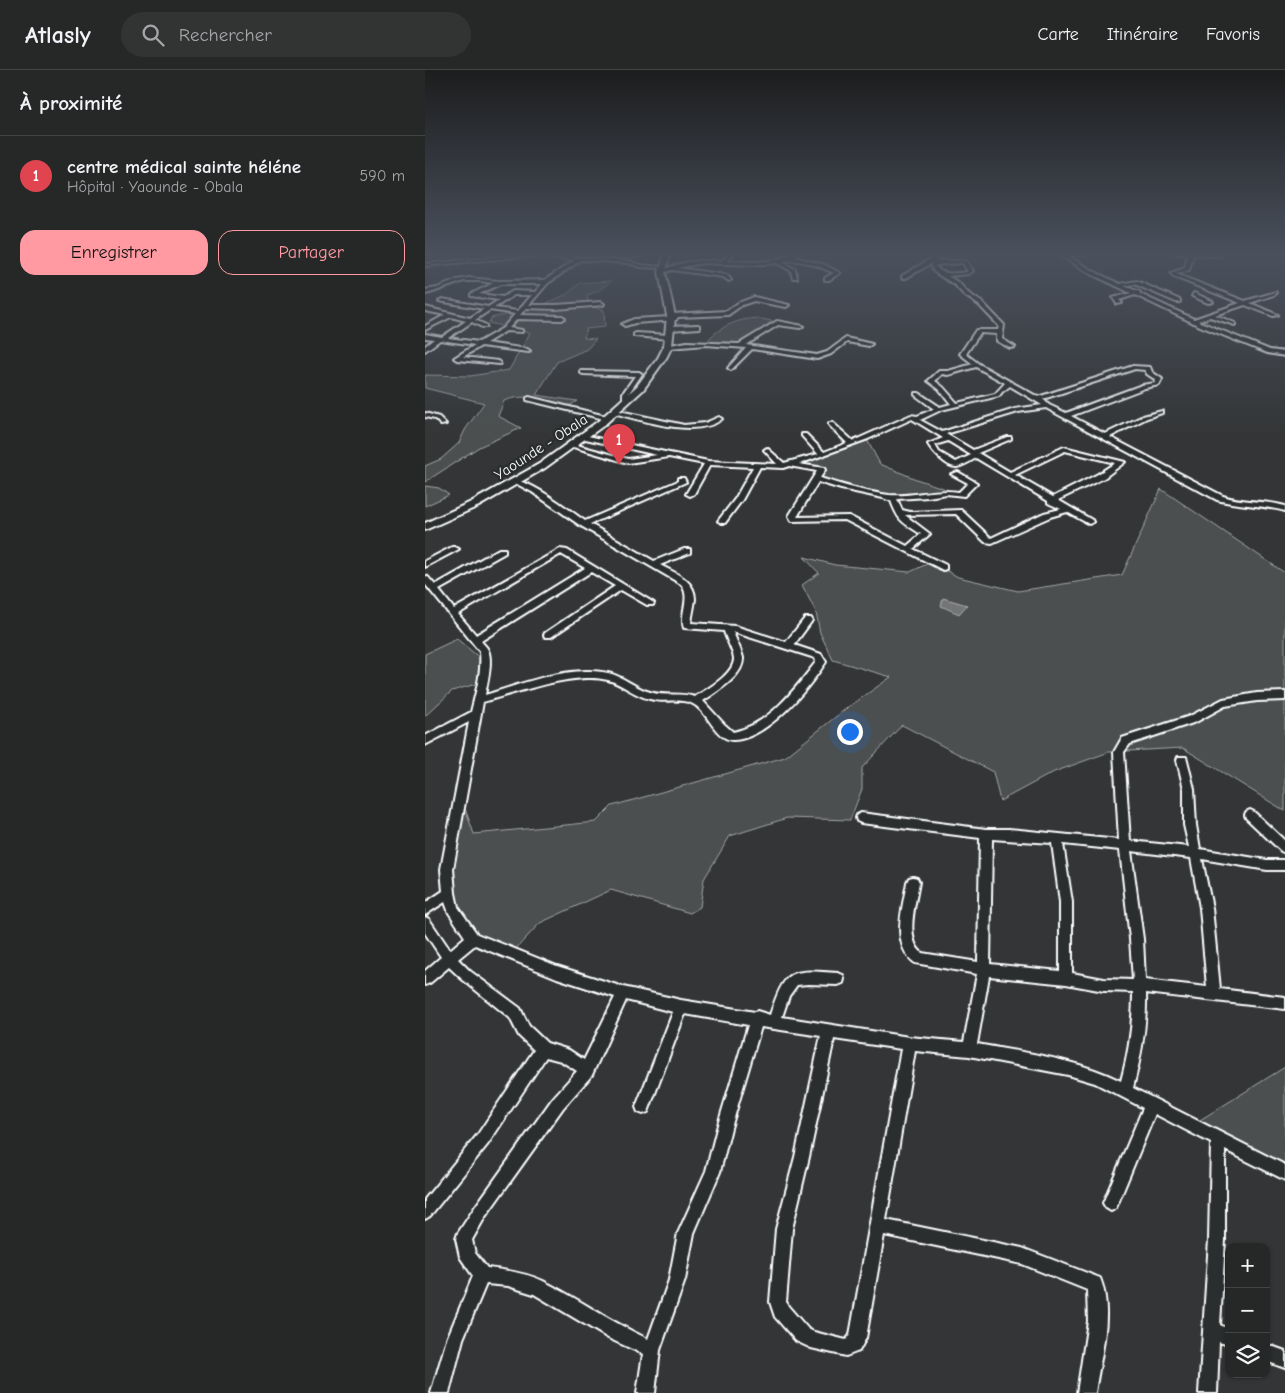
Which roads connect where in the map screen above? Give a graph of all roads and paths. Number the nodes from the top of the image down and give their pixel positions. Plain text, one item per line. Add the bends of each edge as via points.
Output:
1 (449, 315) joint
2 (479, 315) edge
3 (516, 315) joint
4 (669, 315) edge
5 (722, 315) edge
6 (992, 315) edge
7 (1179, 315) edge
8 (1216, 315) edge
9 (1213, 316) junction
10 (562, 318) dead end
11 (703, 318) dead end
12 (471, 320) junction
13 (1194, 321) junction
14 (625, 324) dead end
15 (1233, 324) dead end
16 (484, 326) dead end
17 (800, 326) dead end
18 (698, 327) dead end
19 (425, 328) edge
20 (505, 329) junction
21 (670, 329) junction
22 (520, 331) dead end
23 (999, 332) junction
24 (636, 335) dead end
25 (425, 336) edge
26 (440, 339) junction
27 (869, 344) dead end
28 (477, 345) junction
29 (740, 345) junction
30 (751, 346) junction
31 (1012, 347) dead end
32 (425, 349) edge
33 (527, 351) dead end
34 (1285, 354) edge
35 (498, 363) dead end
36 (977, 366) junction
37 (731, 368) dead end
38 (583, 372) dead end
39 (1009, 383) junction
40 (917, 394) dead end
41 (529, 399) dead end
42 (1037, 399) dead end
43 (626, 402) junction
44 (955, 406) junction
45 (1047, 406) junction
46 (939, 409) junction
47 (1160, 412) dead end
48 (425, 415) edge
49 (611, 415) junction
50 (1067, 415) junction
51 (719, 419) dead end
52 (916, 419) junction
53 (443, 424) dead end
54 (831, 424) dead end
55 (804, 435) dead end
56 (583, 437) junction
57 (944, 437) junction
58 (1105, 437) junction
59 (1009, 438) dead end
60 (851, 443) junction
61 (573, 446) junction
62 (767, 450) dead end
63 (822, 454) junction
64 (974, 454) junction
65 (669, 455) junction
66 (709, 463) junction
67 (787, 465) junction
68 (758, 466) junction
69 (955, 474) dead end
70 (1011, 474) junction
71 (817, 479) junction
72 (681, 480) dead end
73 (517, 482) junction
74 (690, 494) dead end
75 (888, 497) junction
76 (1051, 500) junction
77 (1285, 509) edge
78 (1065, 510) junction
79 (898, 512) junction
80 (722, 521) dead end
81 (1089, 522) dead end
82 (584, 524) junction
83 (425, 527) edge
84 (455, 549) dead end
85 (908, 549) junction
86 (502, 551) dead end
87 (687, 551) dead end
88 (425, 564) edge
89 (654, 564) junction
90 (943, 567) dead end
91 (591, 568) junction
92 (425, 579) edge
93 (621, 586) junction
94 (435, 590) junction
95 (650, 603) dead end
96 (453, 613) junction
97 (808, 620) dead end
98 (727, 628) junction
99 (548, 636) dead end
100 (475, 640) junction
101 (788, 646) junction
102 (1285, 696) edge
103 (479, 700) junction
104 (696, 701) junction
105 (475, 714) junction
106 (425, 741) edge
107 (1182, 760) dead end
108 (1250, 815) dead end
109 (861, 818) dead end
110 (986, 834) junction
111 (1057, 839) junction
112 (1125, 845) junction
113 (1285, 848) edge
114 (1194, 853) junction
115 (1285, 865) edge
116 (913, 882) dead end
117 (449, 893) junction
118 (425, 910) edge
119 (425, 923) edge
120 (473, 938) junction
121 (449, 959) junction
122 (984, 969) junction
123 (1066, 978) junction
124 (838, 979) dead end
125 (425, 980) edge
126 (1139, 986) junction
127 (623, 993) junction
128 (1214, 995) junction
129 (1285, 1003) edge
130 (681, 1006) junction
131 (757, 1018) junction
132 (774, 1021) junction
133 (829, 1031) junction
134 (909, 1044) junction
135 (543, 1049) junction
136 (969, 1049) junction
137 (587, 1070) junction
138 (1125, 1091) junction
139 (1151, 1105) junction
140 (643, 1107) dead end
141 (1218, 1139) junction
142 (1285, 1173) edge
143 (1111, 1203) dead end
144 (425, 1211) edge
145 (878, 1226) junction
146 (481, 1276) junction
147 (1213, 1331) junction
148 (1225, 1336) edge
149 (653, 1350) junction
150 (1270, 1354) edge
151 (1285, 1360) edge
152 (440, 1393) edge
153 (646, 1393) edge
154 (1086, 1393) edge
155 (1208, 1393) edge

1 - 12 street
1 - 19 street
2 - 12 street
3 - 10 street
3 - 20 street
4 - 21 highway
5 - 21 street
6 - 23 street via 1000,323 1002,328
7 - 13 street
8 - 9 street
9 - 13 street
9 - 15 street
11 - 21 street
12 - 16 street
12 - 26 street
13 - 34 street via 1257,347
14 - 21 street via 634,321
17 - 29 street via 777,323
18 - 21 street
20 - 22 street
20 - 28 street
21 - 24 street
21 - 29 street via 700,343
21 - 43 highway, Yaounde - Obala via 662,358
23 - 31 street via 999,340
23 - 36 street via 977,331 963,354
25 - 26 street
26 - 28 street
26 - 32 street
27 - 30 street via 846,340 829,353 817,357
28 - 33 street
28 - 35 street via 457,358
29 - 30 street
30 - 37 street
36 - 39 street
36 - 44 street via 941,372 932,378 931,381
38 - 43 street via 639,374 626,393
39 - 44 street via 997,395
39 - 45 street
40 - 46 street
41 - 49 street
42 - 50 street via 1135,367 1148,368 1149,373 1159,379 1157,384
43 - 49 highway, Yaounde - Obala
44 - 46 street
45 - 50 street
45 - 57 street via 1017,410
46 - 52 street
47 - 58 street
48 - 53 street via 437,418
49 - 51 street via 684,427 706,426
49 - 56 highway, Yaounde - Obala
50 - 58 street
52 - 57 street
52 - 60 street via 913,416
54 - 60 street
55 - 63 street
56 - 61 highway, Yaounde - Obala
56 - 65 street
57 - 64 street
57 - 64 street via 931,444 937,453 956,465
58 - 77 street via 1231,502 1272,504
59 - 64 street
60 - 63 street
61 - 65 street via 628,461
61 - 73 highway, Yaounde - Obala
62 - 67 street
63 - 67 street
64 - 70 street
65 - 66 street
66 - 68 street
66 - 74 street
67 - 68 street
67 - 71 street via 821,470
68 - 80 street
69 - 75 street via 973,483 961,494 946,492
70 - 76 street
70 - 76 street via 1064,449 1121,462 1101,476
71 - 75 street
71 - 85 street via 793,516 795,519 846,518
72 - 82 street
73 - 82 street via 535,490
73 - 83 highway, Yaounde - Obala
75 - 79 street via 894,500
76 - 78 street
78 - 79 street via 1047,515 993,541 958,512
78 - 81 street
79 - 85 street via 903,520 927,534
82 - 89 street
84 - 88 street
85 - 90 street
86 - 94 street
87 - 89 street
89 - 98 street via 689,587 687,626
91 - 93 street
91 - 96 street via 560,551
91 - 100 street
92 - 94 street
93 - 95 street
93 - 99 street
94 - 96 street
96 - 100 street
97 - 101 street
98 - 101 street
98 - 104 street via 739,657 738,664 728,679
100 - 103 street via 484,651 485,658
101 - 104 street via 818,656 821,662 790,701 755,729 736,736 727,734
102 - 112 street via 1223,703 1193,719 1126,741 1119,752
103 - 104 street via 541,683 585,676 608,677 653,697
103 - 105 street
105 - 106 street
105 - 117 street via 449,853
107 - 114 street via 1189,789
108 - 113 street
109 - 110 street
110 - 111 street
110 - 122 street
111 - 112 street
111 - 123 street via 1066,902
112 - 114 street
112 - 126 street via 1136,926
114 - 115 street
114 - 128 street via 1206,908
116 - 122 street via 906,932 908,951 912,956
117 - 118 street
117 - 120 street via 453,909
119 - 121 street
120 - 121 street
120 - 127 street via 557,972
121 - 125 street
121 - 135 street via 515,1013 524,1031
122 - 123 street
122 - 136 street
123 - 126 street via 1104,985
124 - 132 street via 791,980
126 - 128 street
126 - 138 street via 1138,1040 1135,1062
127 - 130 street
127 - 137 street
128 - 129 street
130 - 131 street
130 - 140 street
131 - 132 street
131 - 149 street via 713,1172 690,1220 677,1280
132 - 133 street
133 - 134 street
133 - 145 street via 782,1246 779,1308 802,1335 845,1348 858,1338
134 - 136 street
134 - 145 street
135 - 137 street via 564,1055
135 - 144 street via 483,1139
136 - 138 street via 1068,1068 1097,1077
137 - 146 street via 558,1103 464,1238 468,1256
138 - 139 street
139 - 141 street
139 - 143 street
141 - 142 street
141 - 147 street
145 - 154 street via 1022,1256 1094,1284 1096,1323
146 - 149 street via 508,1278 538,1287 614,1332
146 - 152 street via 455,1339
147 - 148 street
147 - 155 street
149 - 153 street
150 - 151 street

